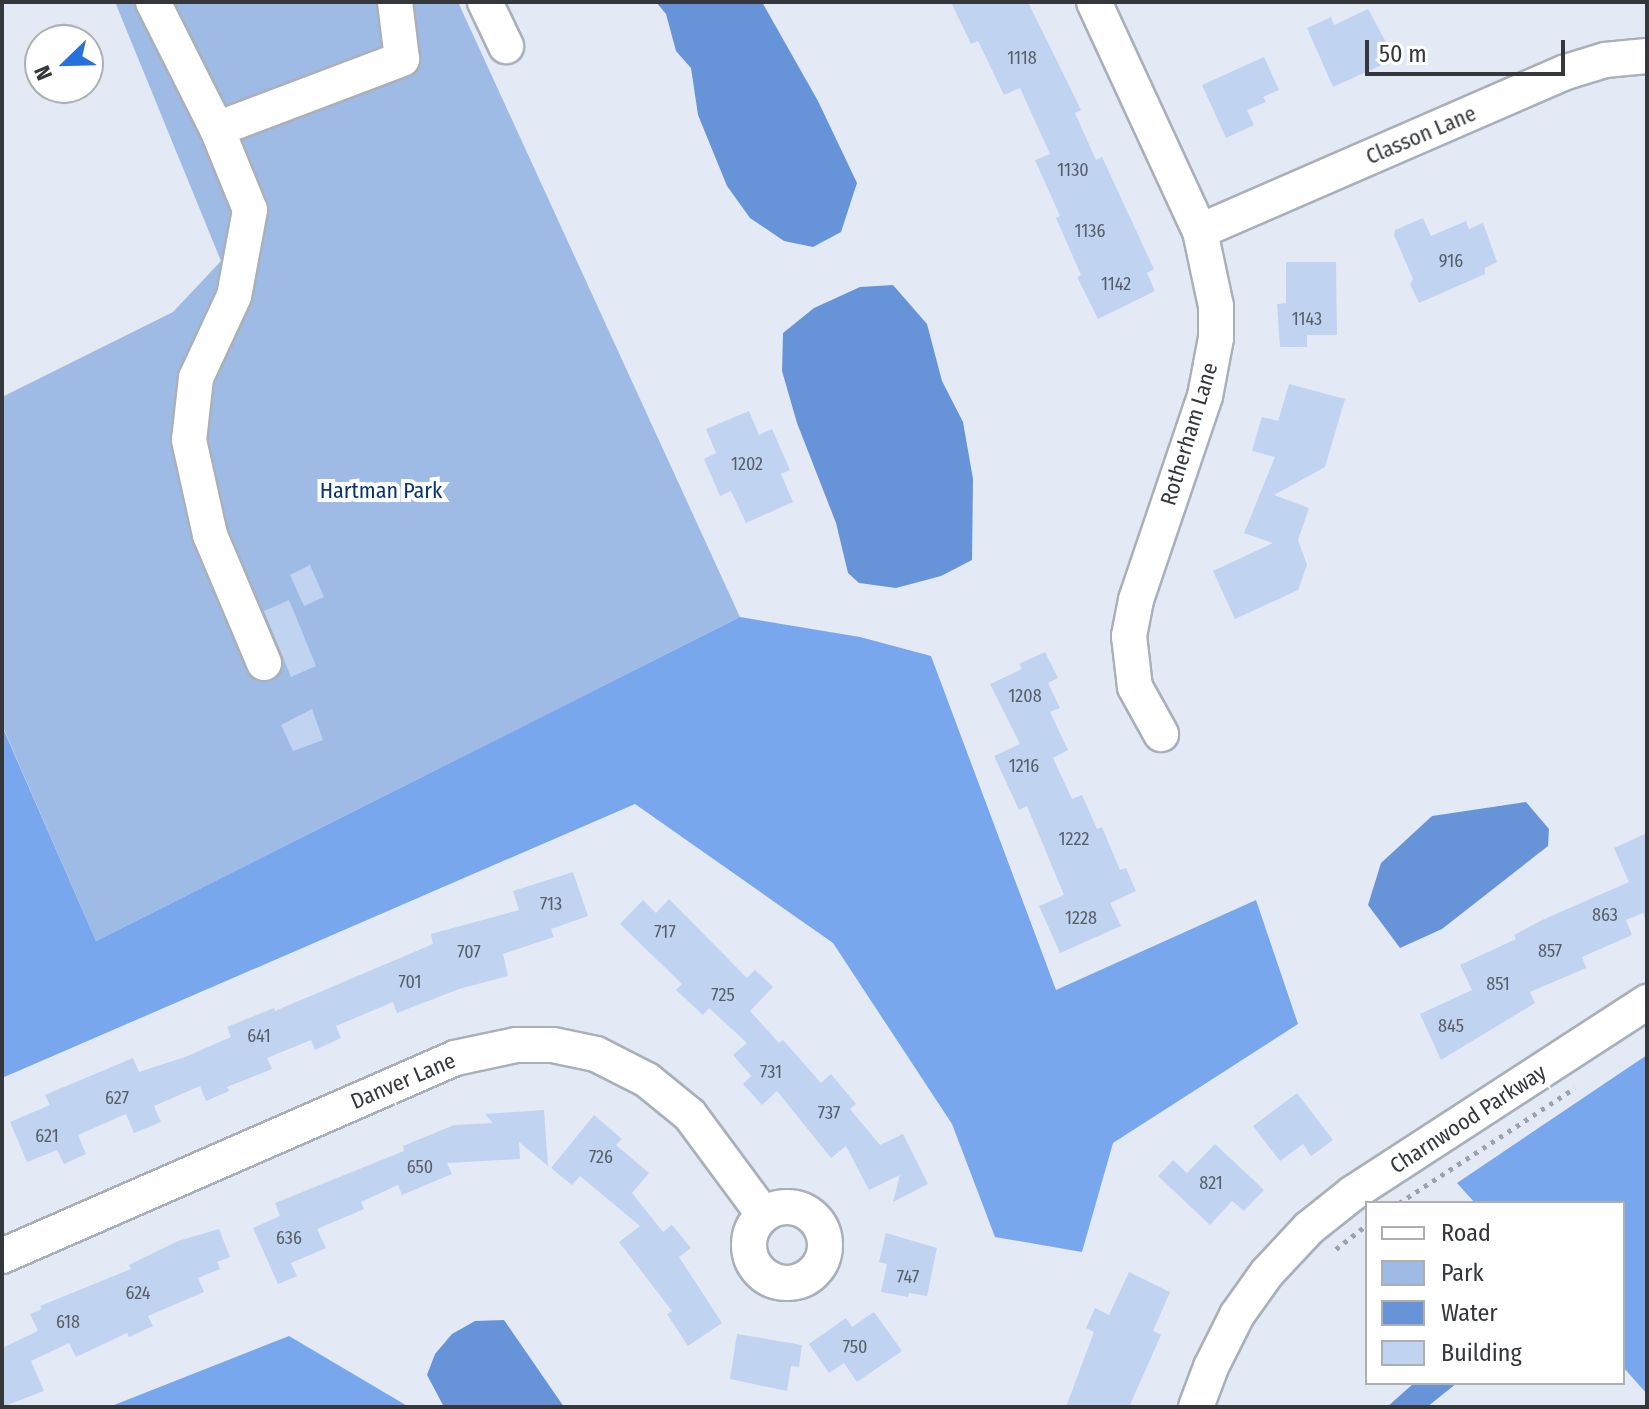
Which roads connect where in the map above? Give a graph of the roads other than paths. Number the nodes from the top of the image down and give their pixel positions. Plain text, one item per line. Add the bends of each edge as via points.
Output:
1 (153, 2) edge
2 (395, 2) edge
3 (485, 2) edge
4 (1094, 2) edge
5 (506, 46) dead end
6 (1647, 56) edge
7 (217, 129) junction
8 (1200, 231) junction
9 (264, 663) dead end
10 (1161, 734) dead end
11 (1647, 1002) edge
12 (764, 1215) dead end
13 (2, 1256) edge
14 (1196, 1407) edge

1 - 7 street
2 - 7 street via 402,59
3 - 5 street
4 - 8 street, Rotherham Lane
6 - 8 street, Classon Lane via 1605,60 1566,72
7 - 9 street via 250,210 234,296 196,378 189,440 210,535
8 - 10 street, Rotherham Lane via 1213,284 1216,338 1205,396 1136,600 1129,636 1135,687
11 - 14 street, Charnwood Parkway via 1353,1193 1309,1228 1237,1315
12 - 13 street, Danver Lane via 690,1115 647,1080 596,1054 553,1045 516,1045 455,1058

